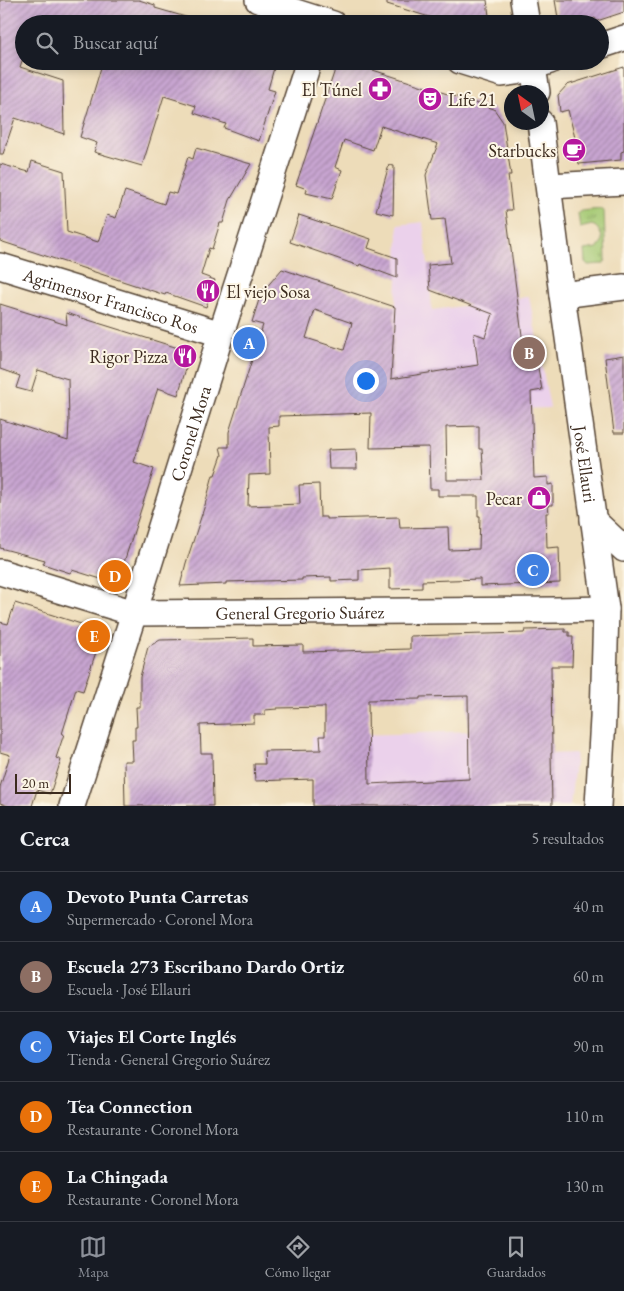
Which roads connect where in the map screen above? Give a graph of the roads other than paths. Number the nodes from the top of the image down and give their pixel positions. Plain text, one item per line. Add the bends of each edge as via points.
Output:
1 (258, 0) edge
2 (523, 0) edge
3 (302, 15) edge
4 (526, 15) edge
5 (624, 38) edge
6 (609, 43) edge
7 (306, 70) edge
8 (489, 70) edge
9 (521, 70) edge
10 (539, 70) edge
11 (537, 85) edge
12 (541, 130) edge
13 (624, 182) edge
14 (549, 186) junction
15 (0, 266) edge
16 (624, 287) edge
17 (562, 295) junction
18 (221, 334) junction
19 (594, 520) junction
20 (624, 549) edge
21 (0, 572) edge
22 (606, 608) junction
23 (134, 613) junction
24 (72, 806) edge
25 (598, 806) edge

1 - 3 street
2 - 4 street
5 - 6 street
7 - 18 street, Coronel Mora
8 - 9 street via 502,74
10 - 11 street
12 - 14 street, José Ellauri
13 - 14 street
14 - 17 street, José Ellauri
15 - 18 street, Agrimensor Francisco Ros
16 - 17 street
17 - 19 street, José Ellauri
18 - 23 street, Coronel Mora
19 - 20 street
19 - 22 street, José Ellauri
21 - 23 street, General Gregorio Suárez
22 - 23 street, General Gregorio Suárez
22 - 25 street, José Ellauri
23 - 24 street, Coronel Mora

